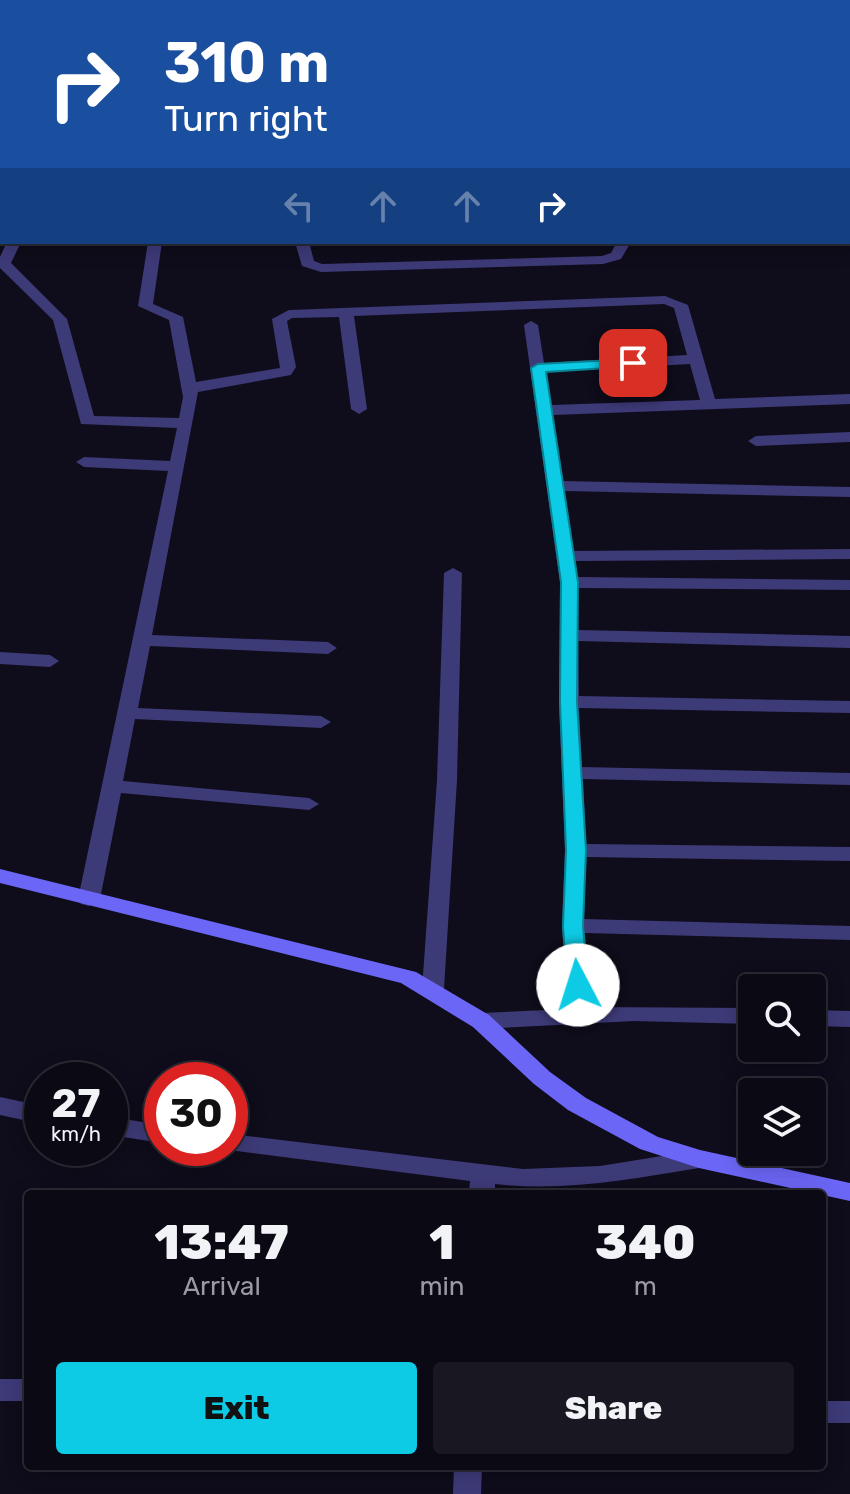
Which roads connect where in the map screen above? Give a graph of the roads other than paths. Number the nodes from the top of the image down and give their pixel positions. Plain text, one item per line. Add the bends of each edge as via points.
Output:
1 (816, 0) edge
2 (843, 0) edge
3 (13, 244) edge
4 (155, 244) edge
5 (302, 244) edge
6 (623, 244) edge
7 (346, 311) junction
8 (531, 325) dead end
9 (696, 359) junction
10 (538, 368) junction
11 (191, 388) junction
12 (850, 399) edge
13 (709, 405) junction
14 (359, 409) dead end
15 (545, 410) junction
16 (186, 423) junction
17 (850, 437) edge
18 (756, 441) dead end
19 (84, 462) dead end
20 (177, 466) junction
21 (557, 486) junction
22 (850, 492) edge
23 (850, 554) edge
24 (567, 556) junction
25 (453, 573) dead end
26 (569, 582) junction
27 (850, 585) edge
28 (568, 635) junction
29 (141, 640) junction
30 (850, 642) edge
31 (328, 648) dead end
32 (0, 658) edge
33 (50, 661) dead end
34 (569, 702) junction
35 (850, 707) edge
36 (126, 713) junction
37 (321, 722) dead end
38 (574, 773) junction
39 (850, 779) edge
40 (112, 786) junction
41 (309, 804) dead end
42 (576, 850) junction
43 (850, 854) edge
44 (0, 876) edge
45 (89, 899) junction
46 (573, 926) junction
47 (850, 933) edge
48 (433, 989) junction
49 (580, 1014) junction
50 (738, 1016) edge
51 (826, 1018) edge
52 (850, 1019) edge
53 (481, 1021) junction
54 (0, 1106) edge
55 (24, 1111) edge
56 (248, 1146) edge
57 (699, 1159) junction
58 (482, 1184) edge
59 (850, 1192) edge
60 (0, 1390) edge
61 (24, 1390) edge
62 (826, 1412) edge
63 (850, 1412) edge
64 (468, 1470) edge
65 (467, 1494) edge

1 - 2 street
3 - 16 street via 4,264 60,319 87,421
4 - 11 street via 145,306 176,317
5 - 6 street via 307,263 321,268 603,260 616,256
7 - 9 street via 672,300 681,305
7 - 11 street via 280,316 286,372
7 - 14 street
8 - 10 street
9 - 10 street
9 - 13 street
10 - 15 street
11 - 16 street
12 - 13 street
13 - 15 street
15 - 21 street
16 - 20 street
17 - 18 street
19 - 20 street
20 - 29 street
21 - 22 street
21 - 24 street
23 - 24 street
24 - 26 street
25 - 48 street
26 - 27 street
26 - 28 street
28 - 30 street
28 - 34 street
29 - 31 street
29 - 36 street
32 - 33 street
34 - 35 street
34 - 38 street
36 - 37 street
36 - 40 street
38 - 39 street
38 - 42 street
40 - 41 street
40 - 45 street
42 - 43 street
42 - 46 street
44 - 45 street
45 - 48 street via 381,968
46 - 47 street
46 - 49 street
48 - 53 street
49 - 50 street
49 - 53 street
51 - 52 street
53 - 57 street via 577,1104 649,1143
54 - 55 street
56 - 58 street
57 - 58 street via 570,1178
57 - 59 street
60 - 61 street
62 - 63 street
64 - 65 street

